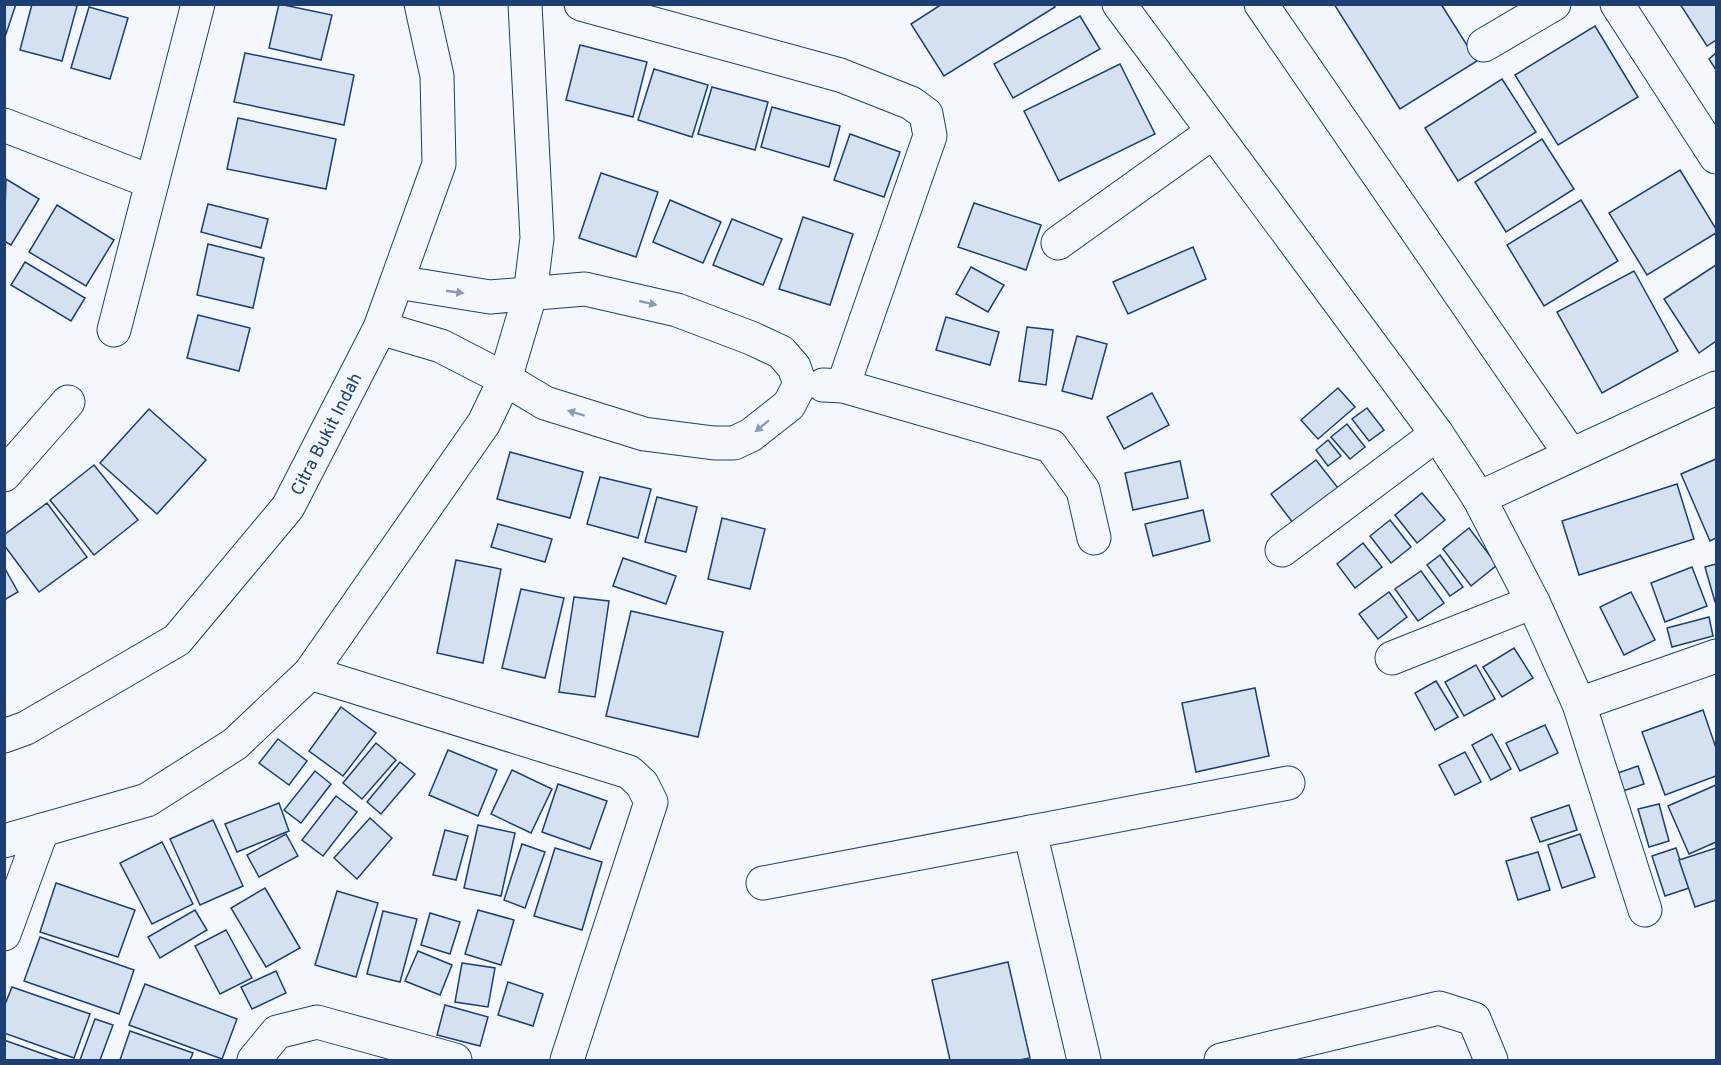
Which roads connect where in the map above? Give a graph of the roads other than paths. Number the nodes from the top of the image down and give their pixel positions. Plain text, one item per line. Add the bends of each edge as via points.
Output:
1 (198, 4) edge
2 (421, 4) edge
3 (525, 4) edge
4 (581, 4) edge
5 (1119, 4) edge
6 (1261, 4) edge
7 (1554, 4) edge
8 (1617, 4) edge
9 (1484, 45) dead end
10 (4, 125) edge
11 (1213, 132) junction
12 (1716, 157) edge
13 (152, 182) junction
14 (1058, 243) dead end
15 (398, 282) junction
16 (530, 295) junction
17 (380, 328) junction
18 (114, 330) dead end
19 (505, 379) junction
20 (800, 384) junction
21 (843, 386) junction
22 (1716, 388) edge
23 (68, 402) dead end
24 (1437, 434) junction
25 (1571, 455) junction
26 (4, 475) edge
27 (1479, 498) junction
28 (1094, 538) dead end
29 (1282, 549) dead end
30 (1533, 602) junction
31 (1716, 656) edge
32 (1392, 658) dead end
33 (310, 673) junction
34 (1579, 704) junction
35 (4, 736) edge
36 (1288, 783) dead end
37 (42, 830) junction
38 (1030, 832) junction
39 (4, 841) edge
40 (763, 883) dead end
41 (1645, 910) dead end
42 (4, 934) edge
43 (254, 1060) edge
44 (454, 1060) edge
45 (567, 1060) edge
46 (1084, 1060) edge
47 (1221, 1060) edge
48 (1491, 1060) edge

1 - 13 street
2 - 15 street, Citra Bukit Indah via 437,76 439,164
3 - 16 street via 537,238
4 - 21 street via 840,75 910,103 926,114 930,136
5 - 11 street
6 - 25 street
7 - 9 street
8 - 12 street
10 - 13 street
11 - 14 street
11 - 24 street
13 - 18 street
15 -> 16 street via 490,297
15 - 17 street, Citra Bukit Indah
16 - 19 street
16 -> 20 street via 585,289 677,310 781,352 794,367
17 - 19 street via 441,346
17 - 35 street, Citra Bukit Indah via 288,507 177,640 26,728
20 -> 19 street via 789,405 751,435 734,443 714,443 644,434 545,403
19 - 33 street via 484,423
20 - 21 street
21 - 28 street via 1051,446 1083,490
22 - 25 street
23 - 26 street
24 - 27 street
24 - 29 street
25 - 27 street
27 - 30 street
30 - 32 street
30 - 34 street
31 - 34 street
33 - 37 street via 235,744 147,800
33 - 45 street via 629,772 642,784 651,802
34 - 41 street
36 - 38 street
37 - 39 street
37 - 42 street
38 - 40 street
38 - 46 street
43 - 44 street via 277,1032 317,1022
47 - 48 street via 1439,1008 1474,1018

